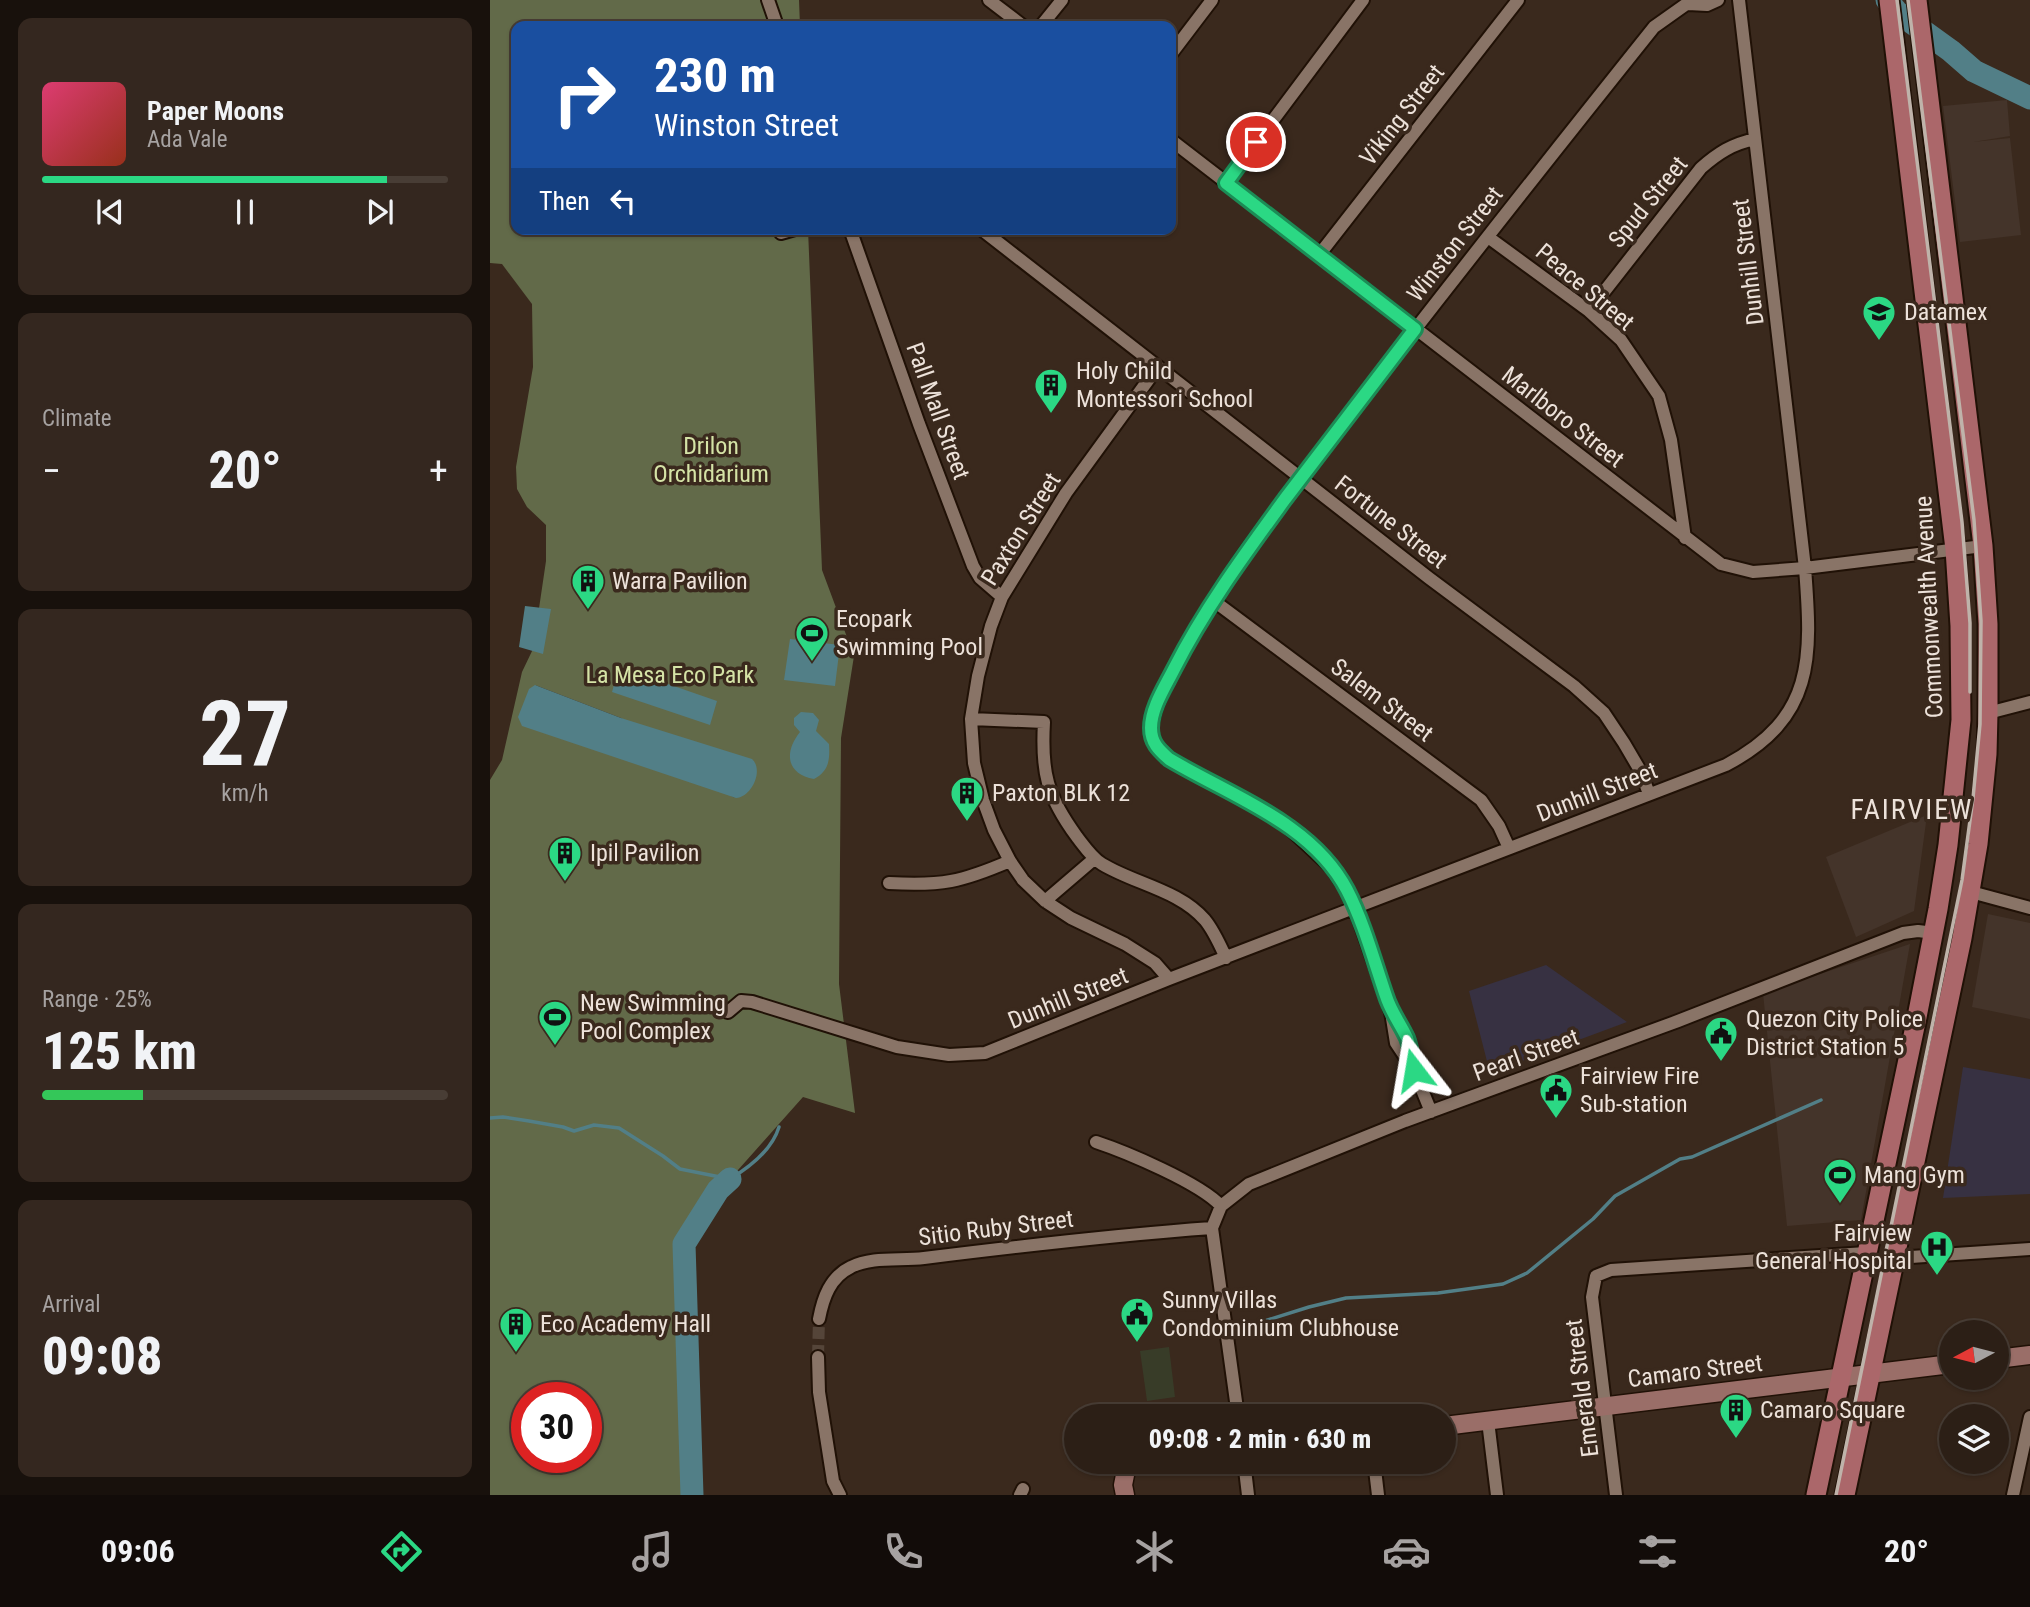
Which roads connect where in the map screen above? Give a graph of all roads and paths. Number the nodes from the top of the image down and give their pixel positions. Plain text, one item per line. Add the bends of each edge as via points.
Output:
1 (768, 0) edge
2 (989, 0) edge
3 (1062, 0) edge
4 (1212, 0) edge
5 (1363, 0) edge
6 (1518, 0) edge
7 (1718, 0) edge
8 (1739, 0) edge
9 (1889, 0) edge
10 (1917, 0) edge
11 (1690, 2) edge
12 (775, 21) edge
13 (1016, 21) edge
14 (1045, 21) edge
15 (1176, 47) edge
16 (1755, 139) junction
17 (1176, 144) edge
18 (1226, 183) junction
19 (852, 235) edge
20 (989, 235) edge
21 (1488, 237) junction
22 (1319, 255) junction
23 (1589, 311) junction
24 (1415, 329) junction
25 (1157, 368) junction
26 (1300, 479) junction
27 (1685, 538) junction
28 (1983, 546) junction
29 (1955, 549) junction
30 (1805, 568) junction
31 (1002, 597) junction
32 (1214, 601) junction
33 (2030, 702) edge
34 (1988, 713) junction
35 (971, 719) junction
36 (1649, 794) junction
37 (1509, 848) junction
38 (1094, 859) junction
39 (1010, 861) junction
40 (889, 883) dead end
41 (1971, 892) junction
42 (1045, 901) junction
43 (1355, 908) junction
44 (2030, 908) edge
45 (1934, 933) junction
46 (1226, 958) junction
47 (1169, 979) junction
48 (728, 1012) dead end
49 (1431, 1112) junction
50 (1096, 1142) dead end
51 (1221, 1206) junction
52 (1212, 1228) junction
53 (2030, 1249) edge
54 (1866, 1253) junction
55 (1896, 1258) junction
56 (819, 1320) tunnel mouth
57 (2030, 1355) edge
58 (818, 1357) tunnel mouth
59 (2009, 1358) edge
60 (1939, 1365) edge
61 (1871, 1373) junction
62 (1839, 1378) junction
63 (1236, 1404) edge
64 (1604, 1406) junction
65 (2030, 1417) edge
66 (1488, 1421) junction
67 (1456, 1425) edge
68 (1125, 1474) edge
69 (1246, 1474) edge
70 (1376, 1474) edge
71 (840, 1495) edge
72 (1125, 1495) edge
73 (1248, 1495) edge
74 (1378, 1495) edge
75 (1497, 1495) edge
76 (1616, 1495) edge
77 (1816, 1495) edge
78 (1845, 1495) edge
79 (2013, 1495) edge

1 - 12 street
2 - 13 street
3 - 14 street
4 - 15 street
5 - 18 street
6 - 22 street, Viking Street
7 - 11 street, Winston Street via 1707,5
8 - 16 street, Dunhill Street
9 - 29 main road, Commonwealth Avenue
10 - 28 main road
11 - 21 street, Winston Street via 1654,27
16 - 23 street, Spud Street via 1734,143 1701,168
16 - 30 street, Dunhill Street
17 - 18 street, Marlboro Street
18 - 22 street, Marlboro Street
19 - 31 street, Pall Mall Street via 973,566
20 - 25 street, Fortune Street
21 - 23 street, Peace Street
21 - 24 street, Winston Street
22 - 24 street, Marlboro Street
23 - 27 street, Peace Street via 1620,340 1659,396 1671,440
24 - 26 street, Winston Street
24 - 27 street, Marlboro Street
25 - 26 street, Fortune Street
25 - 31 street, Paxton Street via 1066,493
26 - 32 street, Winston Street
26 - 36 street, Fortune Street via 1604,713 1625,743
27 - 30 street, Marlboro Street via 1721,565 1736,569
28 - 29 street, Marlboro Street
28 - 34 main road
29 - 30 street, Marlboro Street
29 - 45 main road, Commonwealth Avenue via 1961,719
30 - 36 street, Dunhill Street via 1809,645 1798,696 1787,714 1751,752
31 - 35 street, Paxton Street via 978,676
32 - 37 street, Salem Street via 1481,800
32 - 43 street, Winston Street via 1155,709 1152,738 1169,759 1286,825 1332,868
33 - 34 street
34 - 41 main road
35 - 38 street via 1044,722 1048,789
35 - 39 street, Paxton Street via 983,800
36 - 37 street, Dunhill Street
37 - 43 street, Dunhill Street
38 - 42 street
38 - 46 street via 1184,903 1205,920
39 - 40 street via 958,881
39 - 42 street, Paxton Street
41 - 44 street
41 - 55 main road
42 - 47 street, Paxton Street via 1136,951
43 - 46 street, Dunhill Street
43 - 49 street, Winston Street via 1391,1012 1408,1040
45 - 49 street, Pearl Street via 1903,933
45 - 54 main road, Commonwealth Avenue
46 - 47 street, Dunhill Street
47 - 48 street, Dunhill Street via 995,1050 965,1055 887,1045 751,1002 741,1001
49 - 51 street, Pearl Street via 1249,1184
50 - 51 street via 1208,1194
51 - 52 street, Pearl Street
52 - 56 street, Sitio Ruby Street via 865,1261 833,1281
52 - 63 street
53 - 55 street
54 - 62 main road, Commonwealth Avenue
54 - 64 street, Emerald Street via 1611,1270 1596,1276 1592,1297
55 - 61 main road
57 - 59 street
58 - 71 street via 833,1482
60 - 61 street, Camaro Street
61 - 62 street, Camaro Street
61 - 78 main road
62 - 64 street, Camaro Street
62 - 77 main road, Commonwealth Avenue
64 - 66 street, Camaro Street
64 - 76 street, Emerald Street
65 - 79 street
66 - 67 street, Camaro Street
66 - 75 street
68 - 72 street
69 - 73 street
70 - 74 street

